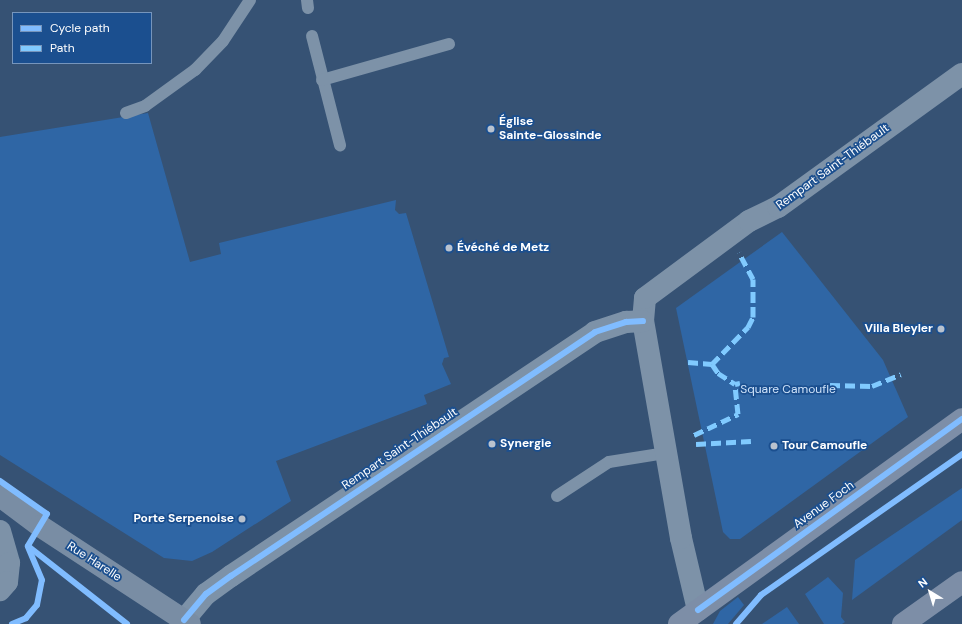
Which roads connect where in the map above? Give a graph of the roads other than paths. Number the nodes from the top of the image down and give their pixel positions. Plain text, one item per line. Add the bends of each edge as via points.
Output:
1 (250, 0) edge
2 (312, 36) dead end
3 (449, 44) dead end
4 (962, 74) edge
5 (322, 80) junction
6 (126, 114) dead end
7 (340, 145) dead end
8 (643, 321) junction
9 (962, 419) edge
10 (666, 453) junction
11 (0, 496) edge
12 (558, 496) dead end
13 (0, 531) edge
14 (962, 582) edge
15 (0, 590) edge
16 (698, 610) junction
17 (187, 622) edge
18 (679, 624) edge
19 (903, 624) edge

1 - 6 lane via 223,41 195,70 145,106
2 - 5 lane
3 - 5 lane
4 - 8 street, Rempart Saint-Thiébault via 778,207 749,221 645,298
5 - 7 lane
8 - 10 street
8 - 17 street, Rempart Saint-Thiébault via 617,324 595,332 231,576 206,594
9 - 16 main road, Avenue Foch
10 - 12 lane via 609,462
10 - 16 street
11 - 17 street, Rue Harelle via 40,526
13 - 15 street via 9,563 7,582
14 - 19 main road
16 - 18 main road, Avenue Foch

